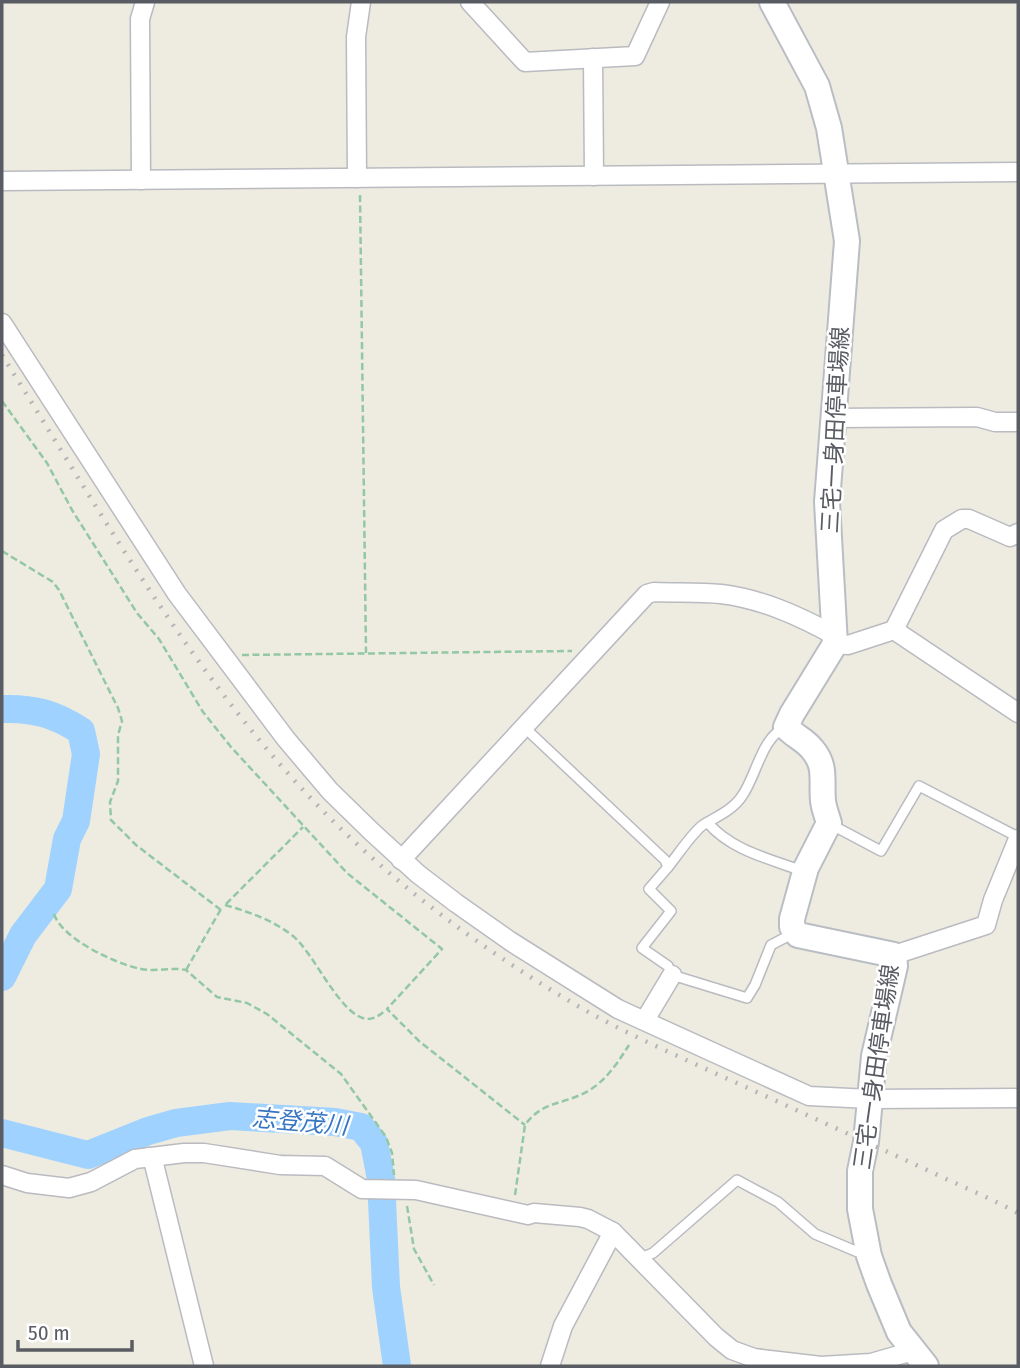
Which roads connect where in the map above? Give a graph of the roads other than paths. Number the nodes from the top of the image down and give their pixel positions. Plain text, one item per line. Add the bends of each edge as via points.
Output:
1 (145, 2) edge
2 (361, 2) edge
3 (470, 2) edge
4 (660, 2) edge
5 (772, 2) edge
6 (593, 58) junction
7 (1018, 172) edge
8 (836, 173) junction
9 (594, 176) junction
10 (358, 178) junction
11 (141, 180) junction
12 (2, 181) edge
13 (2, 323) edge
14 (834, 418) junction
15 (1018, 422) edge
16 (1018, 533) edge
17 (894, 630) junction
18 (835, 639) junction
19 (1018, 713) edge
20 (524, 727) junction
21 (786, 727) junction
22 (708, 823) junction
23 (829, 823) junction
24 (1018, 838) edge
25 (401, 860) junction
26 (668, 867) junction
27 (805, 873) junction
28 (794, 932) junction
29 (894, 955) junction
30 (672, 975) junction
31 (645, 1020) junction
32 (1018, 1098) edge
33 (870, 1099) junction
34 (149, 1157) junction
35 (2, 1175) edge
36 (613, 1232) junction
37 (869, 1256) junction
38 (641, 1258) junction
39 (920, 1359) edge
40 (795, 1364) edge
41 (204, 1366) edge
42 (550, 1366) edge

1 - 11 street via 141,19
2 - 10 street via 356,37
3 - 6 street via 525,62
4 - 6 street via 635,56
5 - 8 main road, 三宅一身田停車場線 via 817,86
6 - 9 street
7 - 8 street
8 - 9 street
8 - 14 main road, 三宅一身田停車場線 via 847,241
9 - 10 street
10 - 11 street
11 - 12 street
13 - 25 street via 164,575 223,655 308,766
14 - 15 street via 977,417
14 - 18 main road, 三宅一身田停車場線 via 827,502
16 - 17 street via 1010,537 970,519 944,530
17 - 18 street via 848,645
17 - 19 street
18 - 20 street via 780,609 738,597 647,594
18 - 21 main road
20 - 25 street
20 - 26 lane
21 - 22 lane via 770,740 742,797
21 - 23 main road via 809,746 821,764
22 - 26 lane
22 - 27 lane via 732,845
23 - 24 lane via 881,851 919,786
23 - 27 main road
24 - 29 street via 986,925
25 - 31 street via 510,941 618,1009
26 - 30 lane via 649,889 671,911 642,948 668,966
27 - 28 main road via 792,919
28 - 29 main road, 三宅一身田停車場線
28 - 30 lane via 771,945 747,998
29 - 33 main road, 三宅一身田停車場線
30 - 31 street
31 - 33 street via 808,1096
32 - 33 street
33 - 37 main road, 三宅一身田停車場線 via 860,1171 860,1209
34 - 35 street via 69,1188
34 - 36 street via 204,1153 280,1165 325,1166 362,1189 399,1189 528,1215 588,1219
34 - 41 street
36 - 38 street
36 - 42 street via 564,1326
37 - 38 lane via 815,1234 778,1202 737,1180 653,1253
37 - 39 main road, 三宅一身田停車場線 via 899,1332
38 - 40 street via 724,1345 754,1358
39 - 40 street

